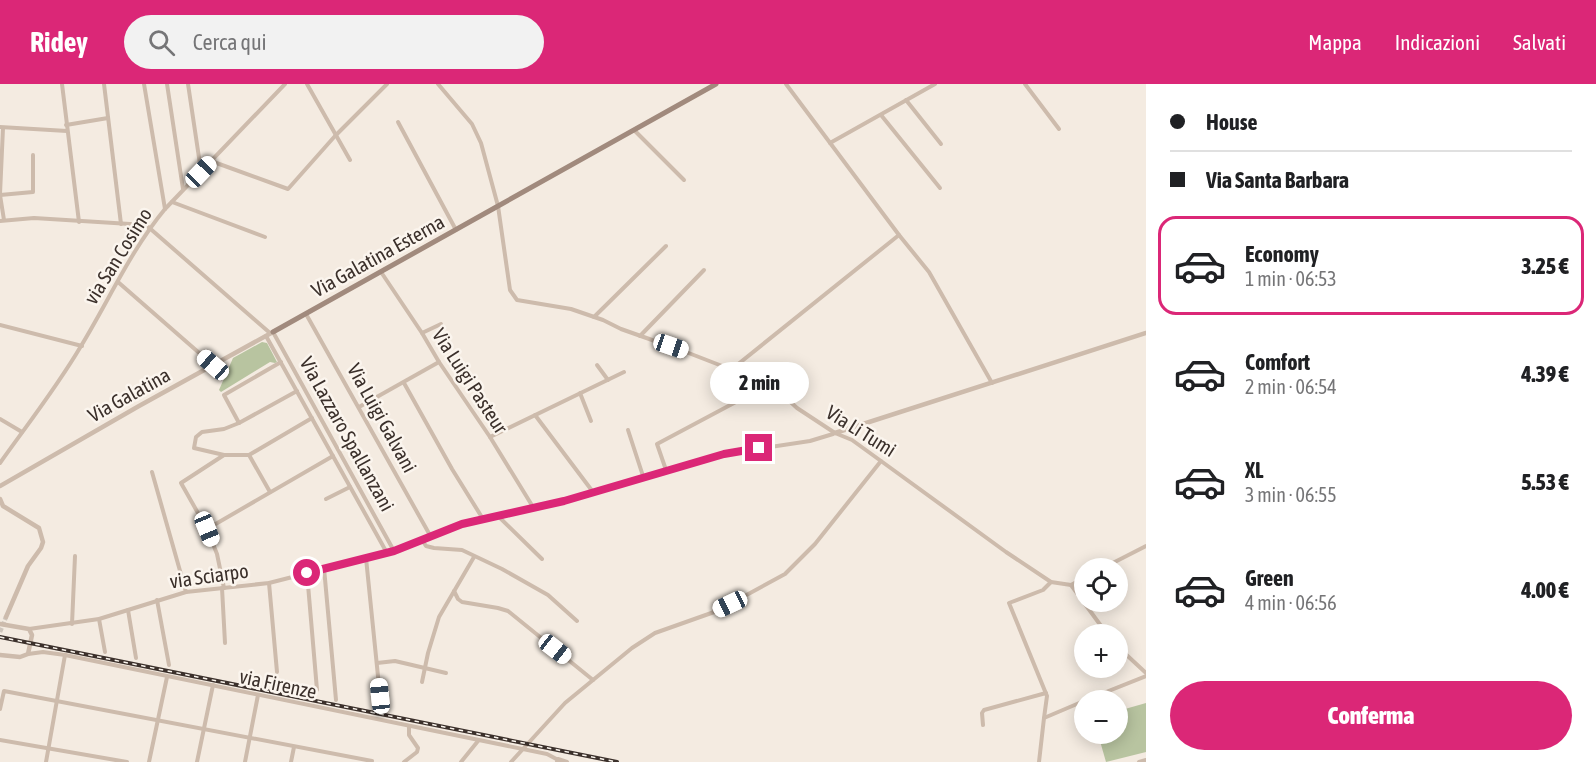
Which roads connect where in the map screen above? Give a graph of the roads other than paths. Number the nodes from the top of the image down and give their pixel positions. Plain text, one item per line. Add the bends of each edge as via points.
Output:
1 (61, 84) edge
2 (104, 84) edge
3 (144, 84) edge
4 (167, 84) edge
5 (188, 84) edge
6 (285, 84) edge
7 (307, 84) edge
8 (387, 84) edge
9 (438, 84) edge
10 (716, 84) edge
11 (786, 84) edge
12 (935, 84) edge
13 (1025, 84) edge
14 (906, 100) junction
15 (881, 115) junction
16 (108, 118) junction
17 (398, 122) dead end
18 (66, 125) junction
19 (2, 127) edge
20 (634, 129) junction
21 (1059, 129) dead end
22 (67, 131) junction
23 (335, 136) junction
24 (830, 143) junction
25 (940, 144) dead end
26 (33, 155) dead end
27 (350, 160) dead end
28 (211, 161) junction
29 (201, 172) junction
30 (684, 180) dead end
31 (940, 188) dead end
32 (183, 189) junction
33 (0, 194) edge
34 (172, 202) junction
35 (498, 206) junction
36 (165, 209) junction
37 (2, 221) edge
38 (79, 222) junction
39 (121, 224) junction
40 (148, 229) junction
41 (456, 230) junction
42 (899, 235) junction
43 (265, 237) dead end
44 (666, 246) dead end
45 (704, 270) dead end
46 (381, 272) junction
47 (118, 282) junction
48 (306, 314) junction
49 (594, 317) junction
50 (441, 324) dead end
51 (0, 325) edge
52 (422, 333) junction
53 (1146, 333) edge
54 (270, 334) junction
55 (640, 336) junction
56 (81, 346) junction
57 (281, 362) junction
58 (439, 362) junction
59 (213, 365) junction
60 (597, 365) dead end
61 (731, 370) junction
62 (624, 372) dead end
63 (608, 380) junction
64 (404, 383) junction
65 (992, 383) junction
66 (764, 387) junction
67 (297, 391) junction
68 (580, 393) junction
69 (359, 407) junction
70 (536, 415) junction
71 (312, 418) junction
72 (0, 419) edge
73 (591, 421) dead end
74 (239, 423) junction
75 (628, 430) dead end
76 (22, 432) junction
77 (834, 433) junction
78 (490, 437) junction
79 (224, 455) junction
80 (249, 455) junction
81 (333, 456) junction
82 (881, 461) junction
83 (0, 464) edge
84 (666, 470) junction
85 (152, 472) dead end
86 (644, 477) junction
87 (0, 486) edge
88 (350, 487) junction
89 (270, 492) junction
90 (593, 492) junction
91 (0, 499) edge
92 (326, 499) dead end
93 (533, 507) junction
94 (496, 515) junction
95 (483, 519) junction
96 (207, 529) junction
97 (431, 537) junction
98 (422, 540) junction
99 (1146, 546) edge
100 (394, 551) junction
101 (387, 553) junction
102 (75, 556) dead end
103 (474, 557) junction
104 (366, 558) junction
105 (1123, 558) edge
106 (542, 560) dead end
107 (324, 568) junction
108 (307, 573) junction
109 (1051, 582) junction
110 (269, 583) junction
111 (1074, 583) edge
112 (1071, 585) junction
113 (223, 588) junction
114 (454, 591) junction
115 (186, 592) junction
116 (157, 600) junction
117 (128, 610) junction
118 (6, 617) dead end
119 (99, 619) junction
120 (577, 621) dead end
121 (0, 624) edge
122 (72, 624) junction
123 (1100, 624) edge
124 (29, 629) junction
125 (225, 643) dead end
126 (105, 652) dead end
127 (28, 654) junction
128 (0, 655) edge
129 (65, 655) junction
130 (1128, 657) edge
131 (136, 658) dead end
132 (377, 663) junction
133 (169, 665) dead end
134 (425, 669) junction
135 (277, 672) dead end
136 (446, 673) dead end
137 (1146, 674) edge
138 (167, 677) junction
139 (593, 680) junction
140 (422, 682) dead end
141 (213, 686) junction
142 (317, 690) dead end
143 (1110, 690) edge
144 (1046, 693) junction
145 (258, 695) junction
146 (380, 696) dead end
147 (336, 700) dead end
148 (56, 701) junction
149 (1074, 706) edge
150 (0, 709) edge
151 (1044, 718) junction
152 (158, 719) junction
153 (983, 725) dead end
154 (409, 726) junction
155 (204, 730) junction
156 (249, 738) junction
157 (0, 740) edge
158 (478, 741) junction
159 (294, 747) junction
160 (48, 749) junction
161 (522, 749) junction
162 (1146, 760) edge
163 (372, 761) edge
164 (559, 761) edge
165 (46, 762) edge
166 (127, 762) edge
167 (149, 762) edge
168 (197, 762) edge
169 (245, 762) edge
170 (291, 762) edge
171 (404, 762) edge
172 (461, 762) edge
173 (511, 762) edge
174 (567, 762) edge
175 (1038, 762) edge
176 (1139, 762) edge

1 - 18 street
2 - 16 street
3 - 36 street
4 - 32 street
5 - 29 street
6 - 28 street, via San Cosimo
7 - 23 street
8 - 23 street
9 - 35 street via 472,124
10 - 20 main road, Via Galatina Esterna
11 - 24 street
12 - 14 street
13 - 21 street
14 - 15 street
14 - 25 street
15 - 24 street
15 - 31 street
16 - 18 street
16 - 39 street
17 - 41 street
18 - 22 street
19 - 22 street
19 - 33 street
20 - 30 street
20 - 35 main road, Via Galatina Esterna
22 - 38 street
23 - 27 street
23 - 28 street via 288,189
24 - 42 street
26 - 33 street via 33,192
28 - 29 street, via San Cosimo
29 - 32 street, via San Cosimo
32 - 34 street, via San Cosimo
33 - 37 street
34 - 36 street, via San Cosimo
34 - 43 street
35 - 41 main road, Via Galatina Esterna
35 - 49 street, Via Li Tumi via 513,296
36 - 40 street, via San Cosimo
37 - 38 street via 34,218
38 - 39 street
39 - 40 street via 146,225
40 - 47 street, via San Cosimo
40 - 54 street
41 - 46 main road, Via Galatina Esterna
42 - 61 street
42 - 65 street via 929,272
44 - 49 street
45 - 55 street
46 - 48 main road, Via Galatina Esterna
46 - 52 street, Via Luigi Pasteur
47 - 56 street, via San Cosimo
47 - 59 street
48 - 54 main road, Via Galatina Esterna
48 - 69 street, Via Luigi Galvani
49 - 55 street, Via Li Tumi
50 - 52 street
51 - 56 street
52 - 58 street, Via Luigi Pasteur
53 - 65 street
54 - 57 street, Via Lazzaro Spallanzani
54 - 59 street, Via Galatina
54 - 100 street, Via Lazzaro Spallanzani
55 - 61 street, Via Li Tumi
56 - 76 street, via San Cosimo
57 - 67 street, Via Lazzaro Spallanzani
57 - 74 street via 224,395
58 - 64 street
58 - 78 street, Via Luigi Pasteur
59 - 87 street, Via Galatina
60 - 63 street
61 - 66 street, Via Li Tumi
62 - 63 street
63 - 68 street
64 - 69 street
64 - 95 street
65 - 77 street
66 - 77 street, Via Li Tumi via 783,395
66 - 84 street via 657,444
67 - 71 street, Via Lazzaro Spallanzani
67 - 74 street
68 - 70 street
68 - 73 street
69 - 97 street, Via Luigi Galvani
70 - 78 street
70 - 90 street
71 - 80 street
71 - 81 street, Via Lazzaro Spallanzani
72 - 76 street
74 - 79 street via 196,437 194,448
75 - 86 street
76 - 83 street, via San Cosimo
77 - 82 street, Via Li Tumi via 852,440
77 - 84 street, via Sciarpo via 810,441 724,454
78 - 93 street, Via Luigi Pasteur
79 - 80 street
79 - 96 street via 181,483
80 - 89 street
81 - 88 street, Via Lazzaro Spallanzani
81 - 89 street
82 - 109 street, Via Li Tumi
82 - 139 street via 815,544 785,574 717,611 655,633
84 - 86 street, via Sciarpo
85 - 115 street
86 - 90 street, via Sciarpo
88 - 92 street
88 - 101 street, Via Lazzaro Spallanzani
89 - 96 street
90 - 93 street, via Sciarpo
91 - 118 street via 3,506 39,528 43,542
93 - 94 street, via Sciarpo
94 - 95 street, via Sciarpo
94 - 106 street
95 - 97 street, via Sciarpo
96 - 113 street via 217,554
97 - 98 street, via Sciarpo
98 - 100 street, via Sciarpo
98 - 103 street via 426,546 462,550
99 - 105 street
100 - 101 street, via Sciarpo
101 - 104 street, via Sciarpo
102 - 122 street
103 - 114 street
103 - 120 street via 535,586
104 - 107 street, via Sciarpo
104 - 132 street
107 - 108 street, via Sciarpo
107 - 147 street
108 - 110 street, via Sciarpo
108 - 142 street
109 - 112 street, Via Li Tumi
109 - 144 street via 1043,590 1009,603
110 - 113 street, via Sciarpo
110 - 135 street
111 - 112 street
112 - 123 street
113 - 115 street, via Sciarpo
113 - 125 street
114 - 134 street via 439,616
114 - 139 street via 462,602 508,611
115 - 116 street, via Sciarpo
116 - 117 street, via Sciarpo
116 - 133 street
117 - 119 street, via Sciarpo
117 - 131 street
119 - 122 street, via Sciarpo
119 - 126 street
121 - 124 street
122 - 124 street, via Sciarpo
124 - 127 street via 32,635
127 - 128 street
127 - 129 street, via Firenze
129 - 138 street, via Firenze
129 - 148 street
130 - 137 street
132 - 134 street via 395,662
132 - 146 street
134 - 136 street
134 - 140 street
137 - 143 street
138 - 141 street, via Firenze
138 - 152 street
139 - 161 street via 565,703
141 - 145 street, via Firenze
141 - 155 street
144 - 151 street
144 - 153 street via 984,710
145 - 154 street, via Firenze
145 - 156 street
148 - 150 street via 4,691
148 - 152 street
148 - 160 street
149 - 151 street
151 - 175 street
152 - 155 street
152 - 167 street
154 - 158 street, via Firenze
154 - 171 street via 409,735 418,748
155 - 156 street
155 - 168 street
156 - 159 street
156 - 169 street
157 - 160 street
158 - 161 street, via Firenze
158 - 172 street
159 - 163 street
159 - 170 street
160 - 165 street
160 - 166 street
161 - 164 street, via Firenze
161 - 173 street
162 - 176 street
164 - 174 street, via Firenze

